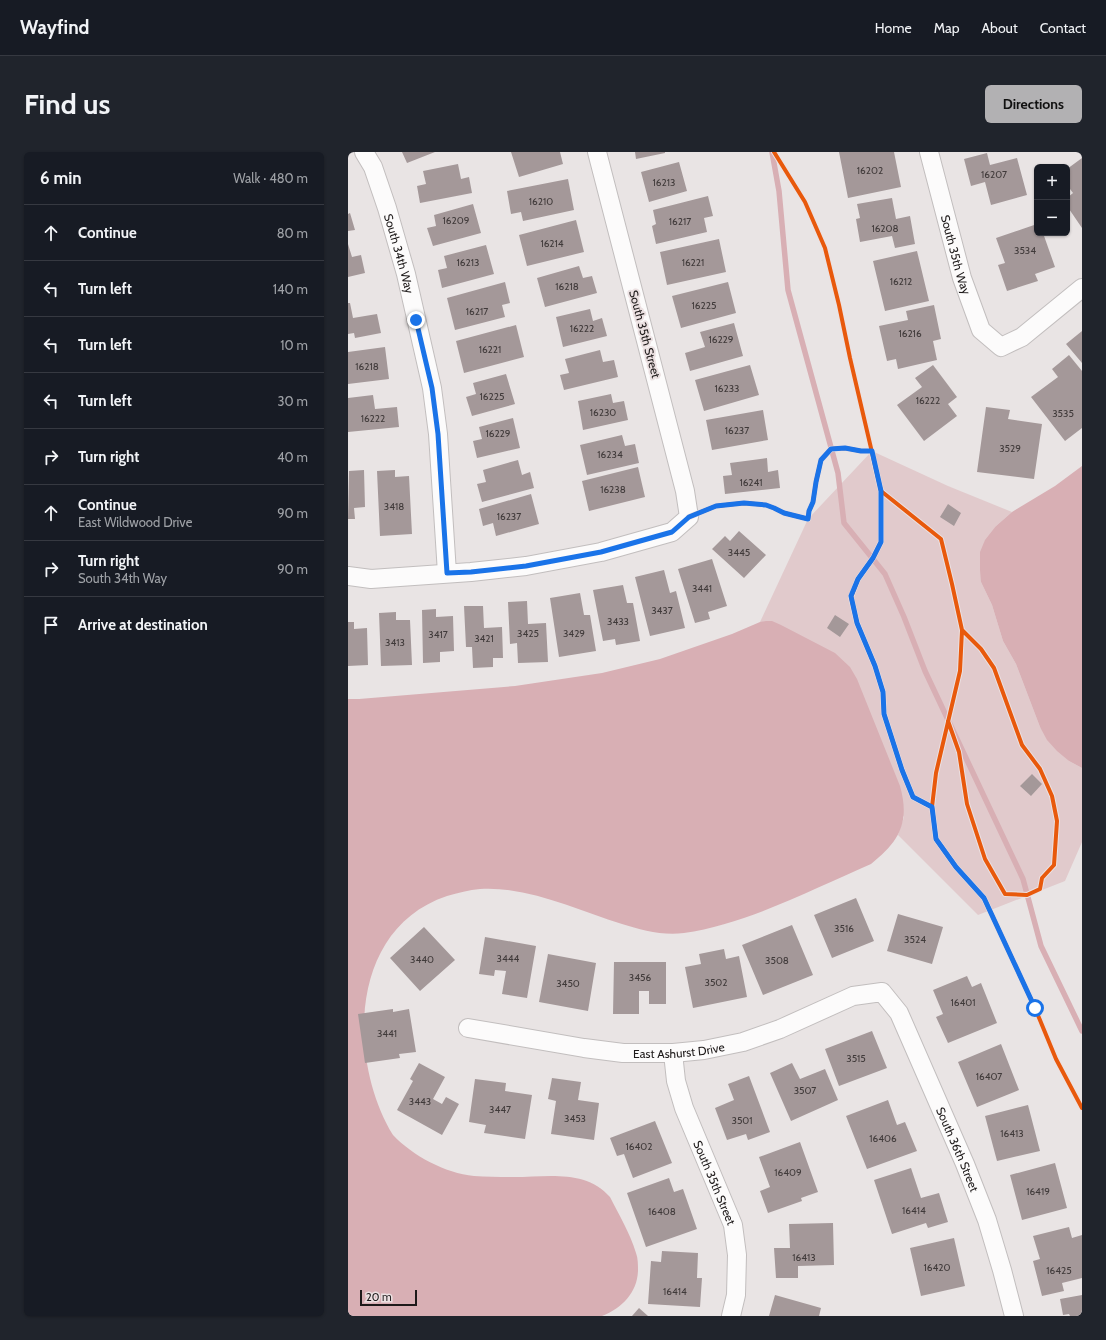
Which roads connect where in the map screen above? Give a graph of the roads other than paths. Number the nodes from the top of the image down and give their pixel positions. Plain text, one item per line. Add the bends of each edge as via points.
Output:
1 (364, 152) edge
2 (598, 152) edge
3 (929, 152) edge
4 (1082, 288) edge
5 (447, 573) junction
6 (348, 576) edge
7 (882, 992) joint
8 (468, 1028) dead end
9 (673, 1053) junction
10 (731, 1316) edge
11 (1014, 1316) edge

1 - 5 street, South 34th Way via 373,167 387,208 406,274 432,388 438,434
2 - 5 street, South 35th Street via 685,491 689,517 672,532 601,552 526,566
3 - 4 street, South 35th Way via 962,278 982,330 1001,348 1022,337
5 - 6 street via 371,580
7 - 9 street, East Ashurst Drive via 853,996 780,1029 743,1042
7 - 11 street, South 36th Street via 899,1013 965,1164 987,1220
8 - 9 street, East Ashurst Drive via 623,1053
9 - 10 street, South 35th Street via 676,1081 684,1108 733,1225 737,1255 736,1295

